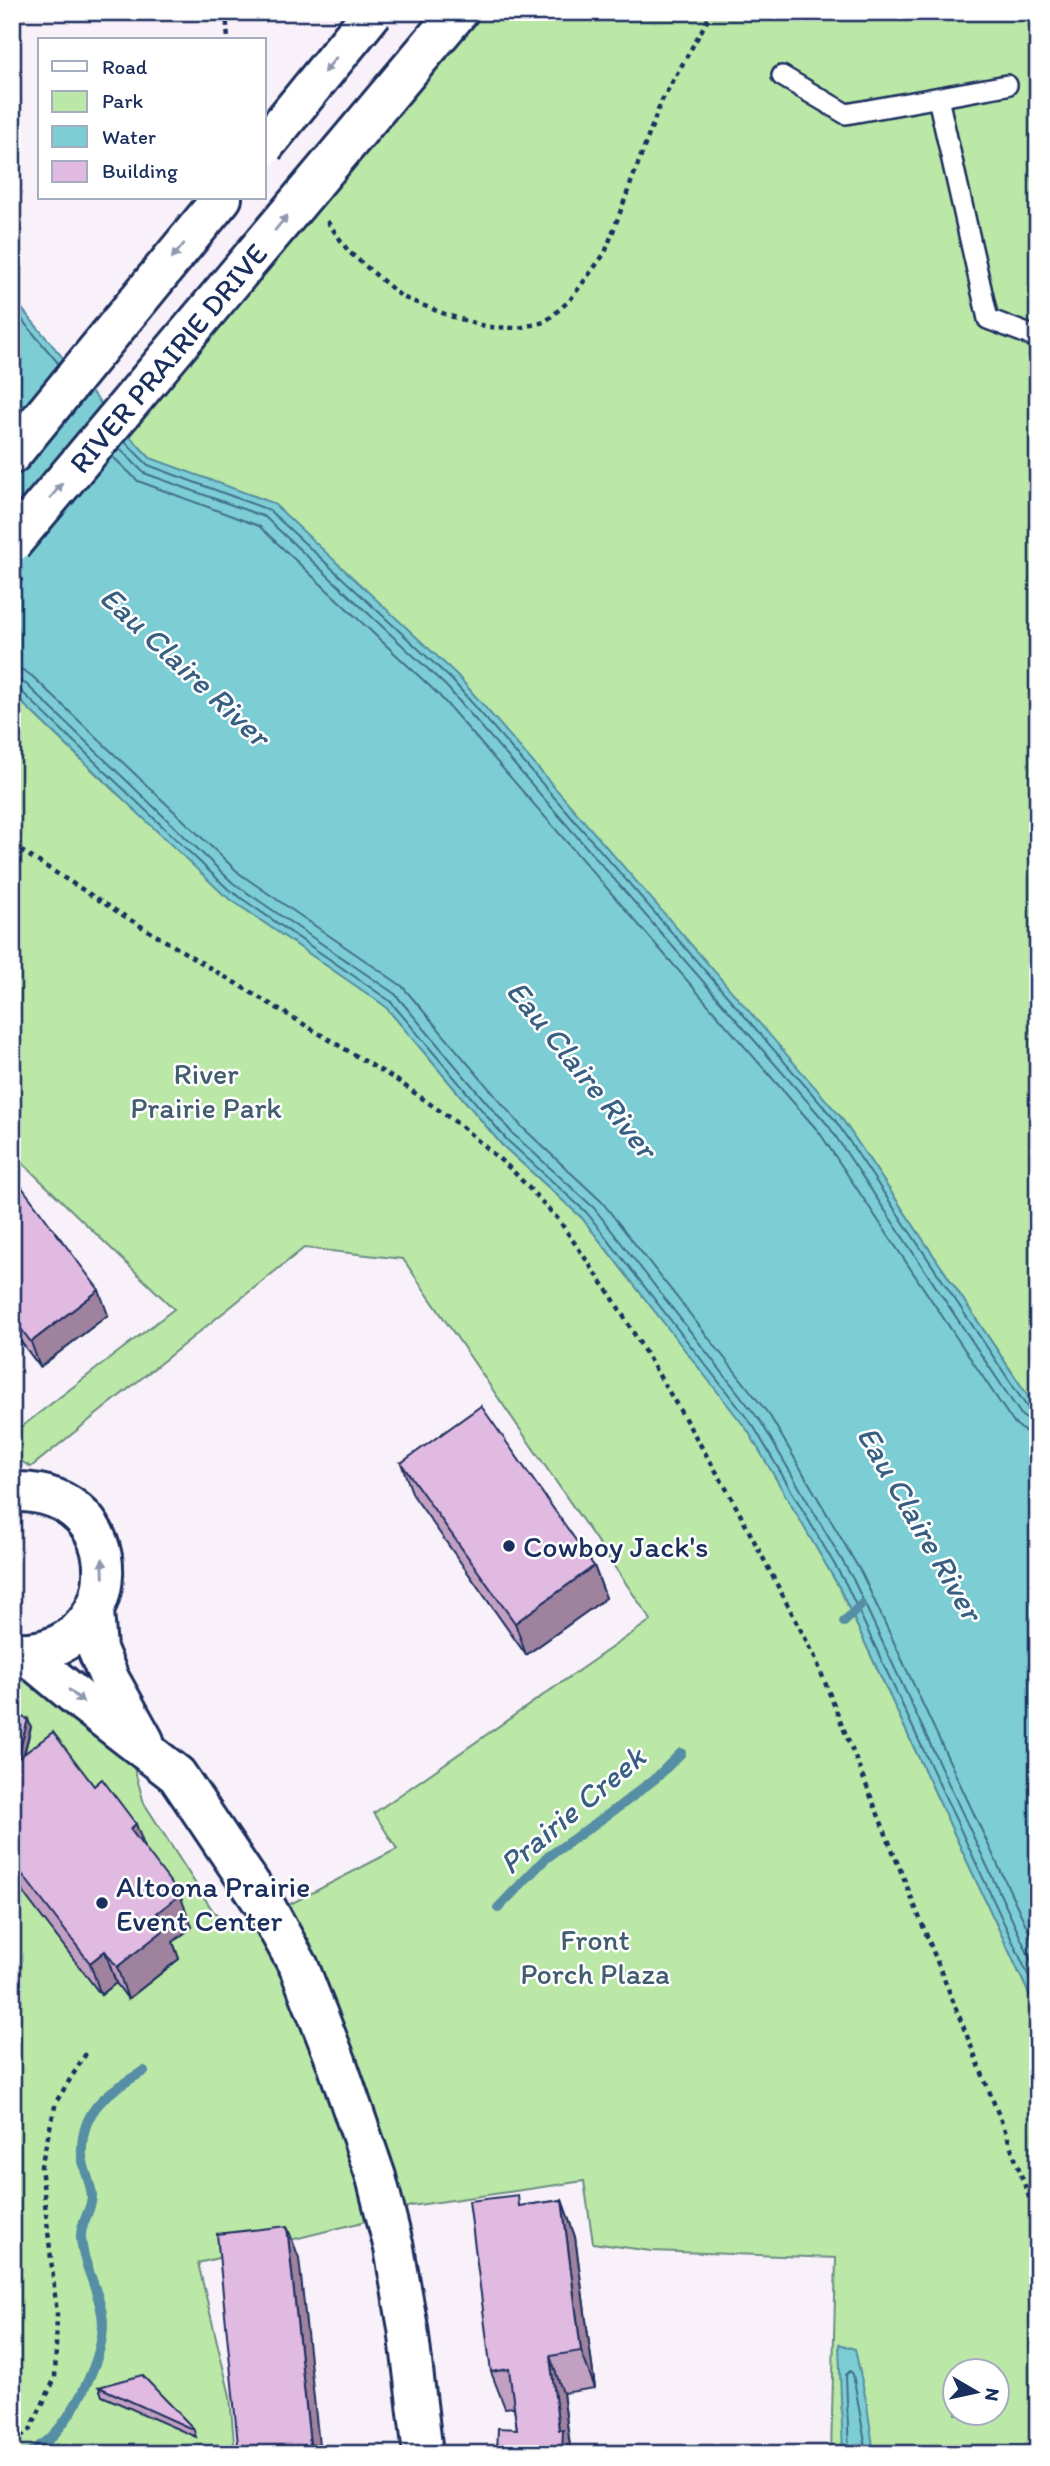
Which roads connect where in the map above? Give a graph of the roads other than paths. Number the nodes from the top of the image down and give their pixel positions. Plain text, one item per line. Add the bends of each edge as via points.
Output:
1 (373, 12) edge
2 (458, 12) edge
3 (782, 76) dead end
4 (1007, 85) dead end
5 (937, 98) junction
6 (266, 144) edge
7 (220, 200) edge
8 (1038, 338) edge
9 (12, 454) edge
10 (12, 543) edge
11 (12, 1492) edge
12 (94, 1611) junction
13 (18, 1652) edge
14 (150, 1752) junction
15 (423, 2454) edge

1 -> 6 street, bridge
10 -> 2 street, RIVER PRAIRIE DRIVE, bridge
3 - 5 lane via 846,114
4 - 5 lane
5 - 8 lane via 988,319
7 -> 9 street, RIVER PRAIRIE DRIVE
12 -> 11 street via 104,1572 101,1549 91,1528 76,1510 57,1498 33,1491
12 - 13 street via 64,1641 45,1650
12 - 14 street via 97,1649
13 -> 14 street
14 - 15 street via 177,1775 279,1928 336,2061 376,2177 394,2248

